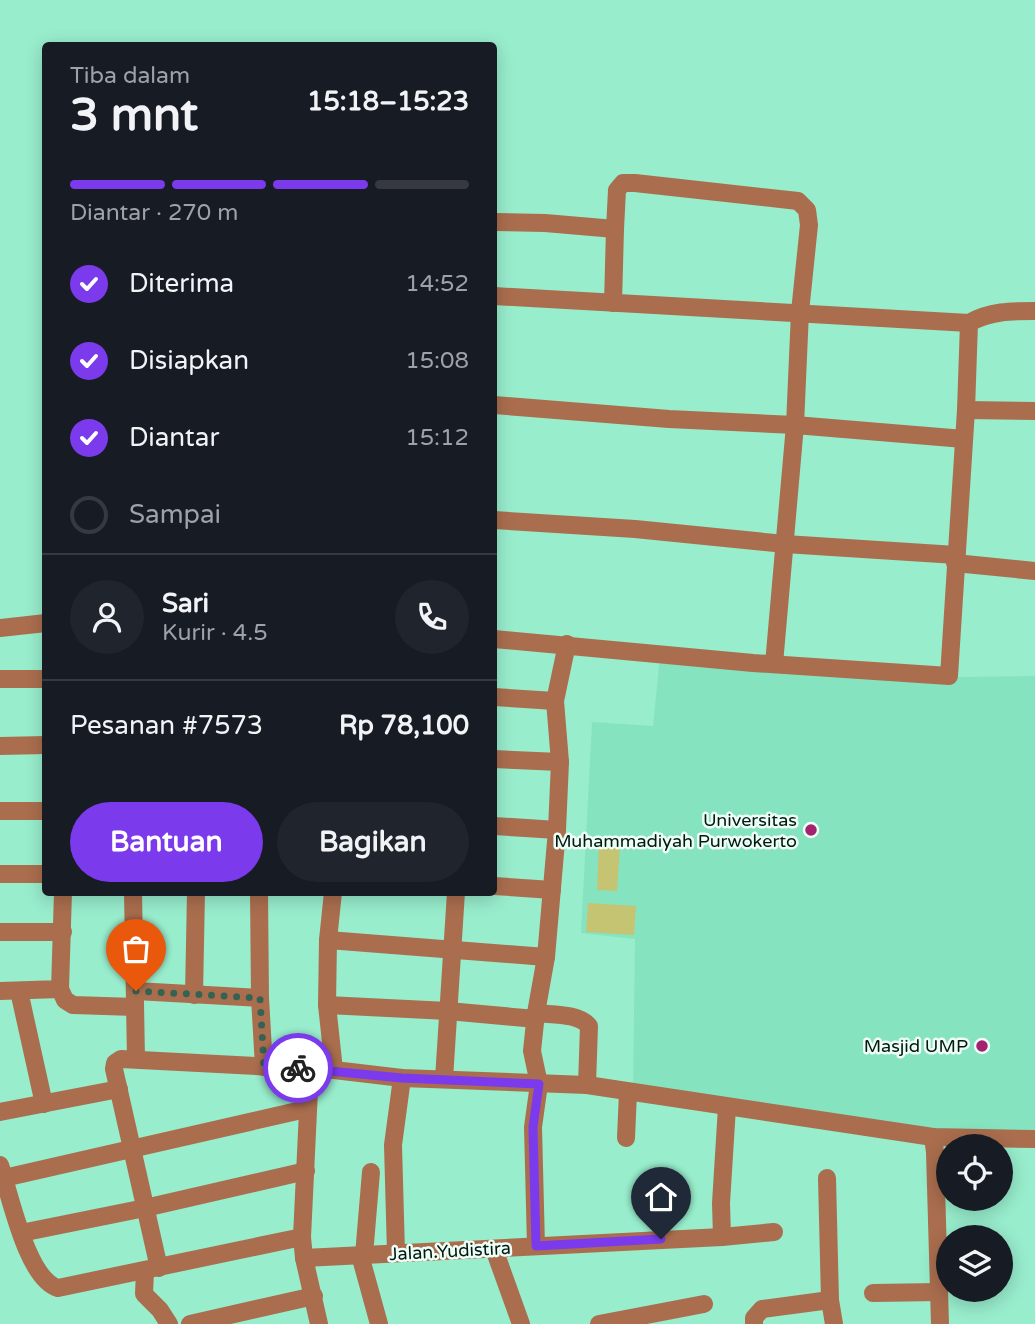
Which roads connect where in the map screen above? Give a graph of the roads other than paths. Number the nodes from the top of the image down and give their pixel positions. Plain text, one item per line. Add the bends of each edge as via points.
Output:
1 (497, 222) edge
2 (615, 229) junction
3 (497, 296) edge
4 (613, 303) junction
5 (800, 312) junction
6 (1035, 312) edge
7 (969, 323) junction
8 (497, 405) edge
9 (966, 410) junction
10 (1035, 411) edge
11 (795, 425) junction
12 (964, 439) junction
13 (497, 520) edge
14 (785, 544) junction
15 (956, 559) junction
16 (1035, 571) edge
17 (42, 624) edge
18 (0, 628) edge
19 (497, 639) edge
20 (567, 644) junction
21 (774, 664) junction
22 (0, 679) edge
23 (42, 679) edge
24 (497, 697) edge
25 (555, 701) junction
26 (0, 746) edge
27 (42, 746) edge
28 (497, 759) edge
29 (561, 762) junction
30 (0, 811) edge
31 (42, 811) edge
32 (497, 826) edge
33 (557, 830) junction
34 (0, 874) edge
35 (42, 874) edge
36 (497, 886) edge
37 (552, 890) junction
38 (63, 896) edge
39 (133, 896) edge
40 (196, 896) edge
41 (259, 896) edge
42 (332, 896) edge
43 (456, 896) edge
44 (0, 932) edge
45 (62, 932) junction
46 (328, 940) junction
47 (452, 948) junction
48 (546, 957) junction
49 (60, 989) junction
50 (0, 991) edge
51 (19, 991) junction
52 (194, 995) junction
53 (260, 998) junction
54 (135, 999) junction
55 (327, 1005) junction
56 (448, 1011) junction
57 (536, 1016) junction
58 (136, 1059) junction
59 (264, 1067) junction
60 (310, 1069) junction
61 (334, 1070) junction
62 (402, 1078) junction
63 (444, 1079) junction
64 (539, 1084) junction
65 (587, 1085) junction
66 (119, 1089) junction
67 (628, 1092) junction
68 (44, 1104) junction
69 (727, 1107) junction
70 (306, 1109) junction
71 (0, 1112) edge
72 (933, 1137) junction
73 (626, 1138) dead end
74 (1035, 1139) edge
75 (133, 1147) junction
76 (306, 1171) junction
77 (2, 1172) edge
78 (371, 1172) dead end
79 (827, 1178) dead end
80 (145, 1208) junction
81 (937, 1225) edge
82 (774, 1231) dead end
83 (21, 1233) junction
84 (733, 1235) junction
85 (302, 1237) junction
86 (536, 1246) junction
87 (494, 1249) junction
88 (396, 1253) junction
89 (362, 1255) junction
90 (304, 1258) junction
91 (152, 1270) junction
92 (936, 1292) edge
93 (873, 1293) dead end
94 (314, 1296) junction
95 (830, 1300) junction
96 (939, 1302) edge
97 (704, 1304) dead end
98 (169, 1324) edge
99 (190, 1324) edge
100 (319, 1324) edge
101 (379, 1324) edge
102 (522, 1324) edge
103 (604, 1324) edge
104 (754, 1324) edge
105 (834, 1324) edge
106 (940, 1324) edge

1 - 2 street
2 - 4 street
2 - 5 street via 617,190 623,183 799,201 807,210 808,225
3 - 4 street
4 - 5 street
5 - 7 street
5 - 11 street
6 - 7 street via 995,313
7 - 9 street
8 - 11 street
9 - 10 street
9 - 12 street
11 - 12 street
11 - 14 street
12 - 15 street
13 - 14 street
14 - 15 street
14 - 21 street
15 - 16 street
15 - 21 street via 950,676
17 - 18 street
19 - 20 street
20 - 21 street
20 - 25 street
22 - 23 street
24 - 25 street
25 - 29 street
26 - 27 street
28 - 29 street
29 - 33 street
30 - 31 street
32 - 33 street
33 - 37 street
34 - 35 street
36 - 37 street
37 - 48 street
38 - 45 street
39 - 54 street
40 - 52 street
41 - 53 street
42 - 46 street
43 - 47 street
44 - 45 street
45 - 49 street
46 - 47 street
46 - 55 street
47 - 48 street
47 - 56 street
48 - 57 street
49 - 51 street
49 - 54 street via 73,1005
50 - 51 street
51 - 68 street
52 - 53 street
52 - 54 street
53 - 59 street
54 - 58 street
55 - 56 street
55 - 61 street
56 - 57 street
56 - 63 street
57 - 64 street via 532,1051
57 - 65 street via 585,1020 589,1026
58 - 59 street
58 - 66 street via 115,1063
59 - 60 street
60 - 61 street
60 - 70 street
61 - 62 street
62 - 63 street
62 - 88 street via 393,1145
63 - 64 street
64 - 65 street
64 - 86 street via 533,1127
65 - 67 street
66 - 68 street
66 - 75 street
67 - 69 street
67 - 73 street
68 - 71 street
69 - 72 street
69 - 84 street via 720,1203
70 - 75 street
70 - 76 street
72 - 74 street
72 - 81 street
75 - 77 street
75 - 80 street
76 - 80 street
76 - 85 street
77 - 83 street
78 - 89 street
79 - 95 street
80 - 83 street
80 - 91 street
82 - 84 street, Jalan.Yudistira
83 - 91 street via 50,1286 67,1287
84 - 86 street, Jalan.Yudistira
85 - 90 street
85 - 91 street
86 - 87 street, Jalan.Yudistira
87 - 88 street, Jalan.Yudistira
87 - 102 street
88 - 89 street, Jalan.Yudistira
89 - 90 street, Jalan.Yudistira
89 - 101 street
90 - 94 street
91 - 98 street via 144,1294
92 - 93 street
94 - 99 street
94 - 100 street
95 - 104 street via 762,1309
95 - 105 street
96 - 106 street
97 - 103 street

